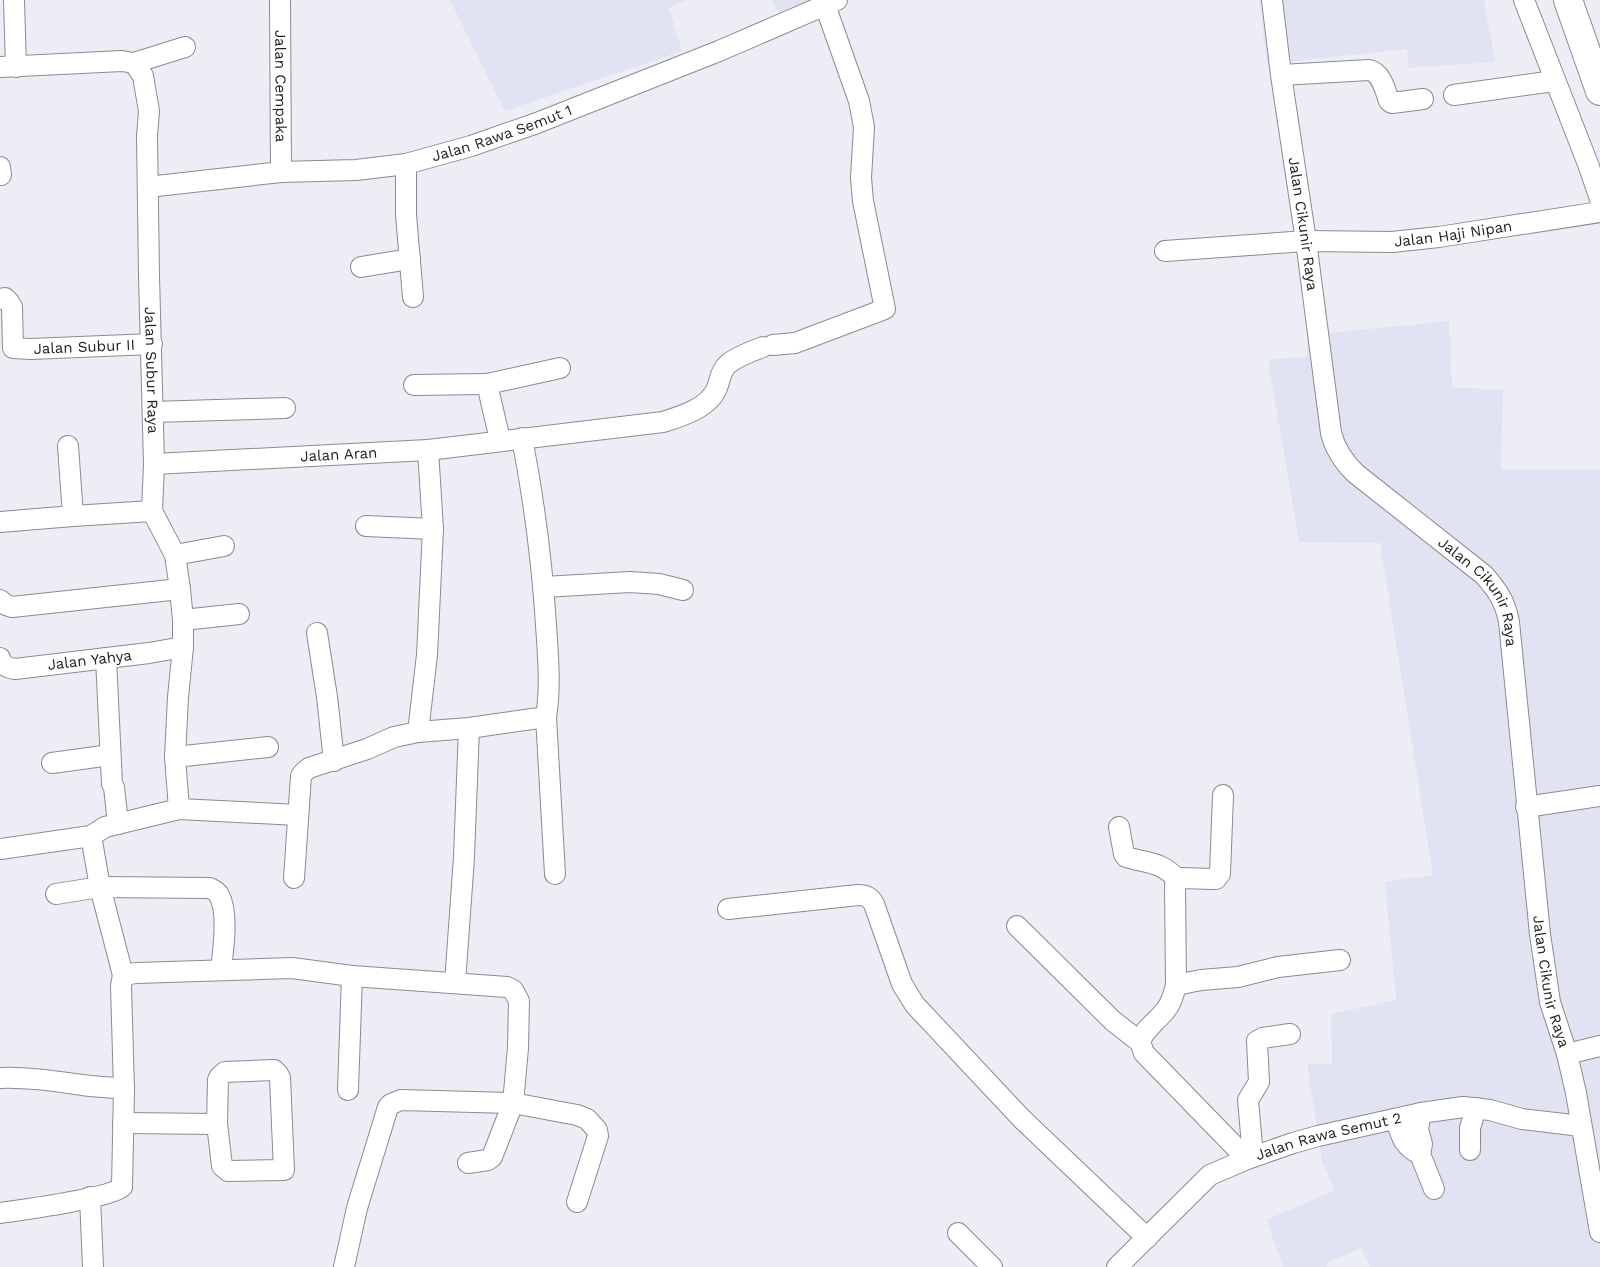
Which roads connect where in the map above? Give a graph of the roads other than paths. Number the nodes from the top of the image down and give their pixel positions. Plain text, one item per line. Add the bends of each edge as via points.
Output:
1 (14, 0) edge
2 (280, 0) edge
3 (1272, 0) edge
4 (1524, 0) edge
5 (1568, 0) edge
6 (831, 2) edge
7 (185, 47) dead end
8 (134, 63) junction
9 (8, 67) edge
10 (1281, 75) junction
11 (1554, 81) junction
12 (1600, 91) edge
13 (1454, 95) dead end
14 (1423, 99) dead end
15 (406, 164) junction
16 (281, 172) junction
17 (148, 187) junction
18 (1600, 199) edge
19 (1600, 212) edge
20 (1306, 241) junction
21 (1165, 251) dead end
22 (410, 259) junction
23 (361, 267) dead end
24 (413, 297) dead end
25 (0, 299) edge
26 (152, 344) junction
27 (560, 368) dead end
28 (487, 384) junction
29 (414, 385) dead end
30 (285, 408) dead end
31 (154, 412) junction
32 (522, 438) junction
33 (500, 440) junction
34 (68, 446) dead end
35 (428, 450) junction
36 (154, 464) junction
37 (152, 511) junction
38 (73, 516) junction
39 (0, 522) edge
40 (366, 526) dead end
41 (433, 529) junction
42 (224, 546) dead end
43 (174, 555) junction
44 (544, 587) junction
45 (180, 589) junction
46 (683, 590) dead end
47 (0, 600) edge
48 (239, 614) dead end
49 (183, 620) junction
50 (317, 632) dead end
51 (183, 648) junction
52 (0, 658) edge
53 (106, 658) junction
54 (546, 717) junction
55 (469, 728) junction
56 (418, 732) junction
57 (268, 747) dead end
58 (110, 755) junction
59 (175, 757) junction
60 (334, 761) junction
61 (52, 763) dead end
62 (1222, 794) dead end
63 (1600, 796) edge
64 (1526, 807) junction
65 (179, 809) junction
66 (298, 815) junction
67 (118, 824) junction
68 (1119, 826) dead end
69 (90, 836) junction
70 (0, 848) edge
71 (555, 874) dead end
72 (294, 878) dead end
73 (1178, 880) junction
74 (100, 887) junction
75 (56, 894) dead end
76 (728, 909) dead end
77 (1017, 926) dead end
78 (1340, 960) dead end
79 (221, 970) junction
80 (124, 975) junction
81 (352, 976) junction
82 (455, 983) junction
83 (1176, 985) junction
84 (1290, 1034) dead end
85 (1140, 1042) junction
86 (1600, 1046) edge
87 (1567, 1054) junction
88 (0, 1078) edge
89 (124, 1089) junction
90 (348, 1090) dead end
91 (513, 1103) junction
92 (1476, 1108) junction
93 (1422, 1113) junction
94 (1396, 1119) junction
95 (123, 1123) junction
96 (217, 1124) junction
97 (1581, 1126) junction
98 (1470, 1150) dead end
99 (1420, 1154) junction
100 (1250, 1158) junction
101 (468, 1163) dead end
102 (1434, 1189) dead end
103 (90, 1197) junction
104 (576, 1202) dead end
105 (0, 1213) edge
106 (1600, 1232) edge
107 (958, 1233) dead end
108 (1147, 1238) junction
109 (93, 1267) edge
110 (344, 1267) edge
111 (992, 1267) edge
112 (1117, 1267) edge

1 - 9 street
2 - 16 street, Jalan Cempaka
3 - 10 street, Jalan Cikunir Raya
4 - 11 street
5 - 12 highway
6 - 15 street, Jalan Rawa Semut 1 via 719,51 545,120
6 - 32 street, Jalan Aran via 863,116 863,201 885,309 795,343 768,346 728,364 712,397 673,419
7 - 8 street
8 - 9 street
8 - 17 street, Jalan Subur Raya via 142,76 150,111
10 - 14 street via 1369,70 1378,75 1392,103
10 - 20 street, Jalan Cikunir Raya
11 - 13 street
11 - 18 street
15 - 16 street, Jalan Rawa Semut 1 via 356,170
15 - 22 street
16 - 17 street, Jalan Rawa Semut 1
17 - 26 street, Jalan Subur Raya
19 - 20 street, Jalan Haji Nipan via 1392,242
20 - 21 street, Jalan Haji Nipan
20 - 64 street, Jalan Cikunir Raya via 1330,433 1339,454 1355,473 1484,575 1499,592 1507,609
22 - 23 street
22 - 24 street
25 - 26 street, Jalan Subur II via 5,298 12,307 13,348
26 - 31 street, Jalan Subur Raya
27 - 28 street
28 - 29 street
28 - 33 street
30 - 31 street
31 - 36 street, Jalan Subur Raya
32 - 33 street, Jalan Aran
32 - 44 street
33 - 35 street, Jalan Aran
34 - 38 street
35 - 36 street, Jalan Aran
35 - 41 street
36 - 37 street, Jalan Subur Raya
37 - 38 street
37 - 43 street, Jalan Subur Raya
38 - 39 street
40 - 41 street
41 - 56 street via 427,655
42 - 43 street
43 - 45 street, Jalan Subur Raya
44 - 46 street via 630,582
44 - 54 street via 550,696
45 - 47 street via 12,607
45 - 49 street, Jalan Subur Raya
48 - 49 street
49 - 51 street, Jalan Subur Raya
50 - 60 street
51 - 53 street, Jalan Yahya
51 - 59 street, Jalan Subur Raya
52 - 53 street, Jalan Yahya via 8,668 15,669
53 - 58 street
54 - 55 street
54 - 71 street
55 - 56 street
55 - 82 street
56 - 60 street via 394,737
57 - 59 street
58 - 61 street
58 - 67 street
59 - 65 street, Jalan Subur Raya
60 - 66 street via 309,768 301,776
62 - 73 street via 1220,874 1216,879
63 - 64 street
64 - 87 street, Jalan Cikunir Raya via 1550,1002
65 - 66 street
65 - 67 street
66 - 72 street
67 - 69 street
68 - 73 street via 1126,857 1161,866
69 - 70 street
69 - 74 street
73 - 83 street via 1175,886
74 - 75 street
74 - 79 street via 210,888 218,893 225,927
74 - 80 street
76 - 108 street via 858,895 871,899 902,984 915,1005 1022,1119
77 - 85 street via 1113,1022
78 - 83 street
79 - 80 street
79 - 81 street via 292,968
80 - 89 street via 121,986
81 - 82 street
81 - 90 street
82 - 91 street via 507,986 520,1001
83 - 85 street via 1166,1010
84 - 100 street via 1257,1041 1259,1082 1248,1100
85 - 100 street via 1144,1053
86 - 87 street
87 - 97 street, Jalan Cikunir Raya
88 - 89 street
89 - 95 street
91 - 101 street via 492,1157
91 - 104 street via 587,1119 598,1130
91 - 110 street via 406,1099 389,1105 357,1208
92 - 93 street, Jalan Rawa Semut 2
92 - 97 street, Jalan Rawa Semut 2 via 1522,1119
92 - 98 street via 1470,1128
93 - 94 street, Jalan Rawa Semut 2
93 - 99 street via 1418,1129 1422,1144
94 - 99 street via 1409,1149
94 - 100 street, Jalan Rawa Semut 2 via 1318,1136
95 - 96 street
95 - 103 street via 122,1187
96 - 96 street via 218,1080 222,1074 276,1071 280,1078 284,1170 225,1170
97 - 106 street, Jalan Cikunir Raya
99 - 102 street
100 - 108 street, Jalan Rawa Semut 2 via 1210,1175
103 - 105 street
103 - 109 street
107 - 111 street
108 - 112 street, Jalan Rawa Semut 2

